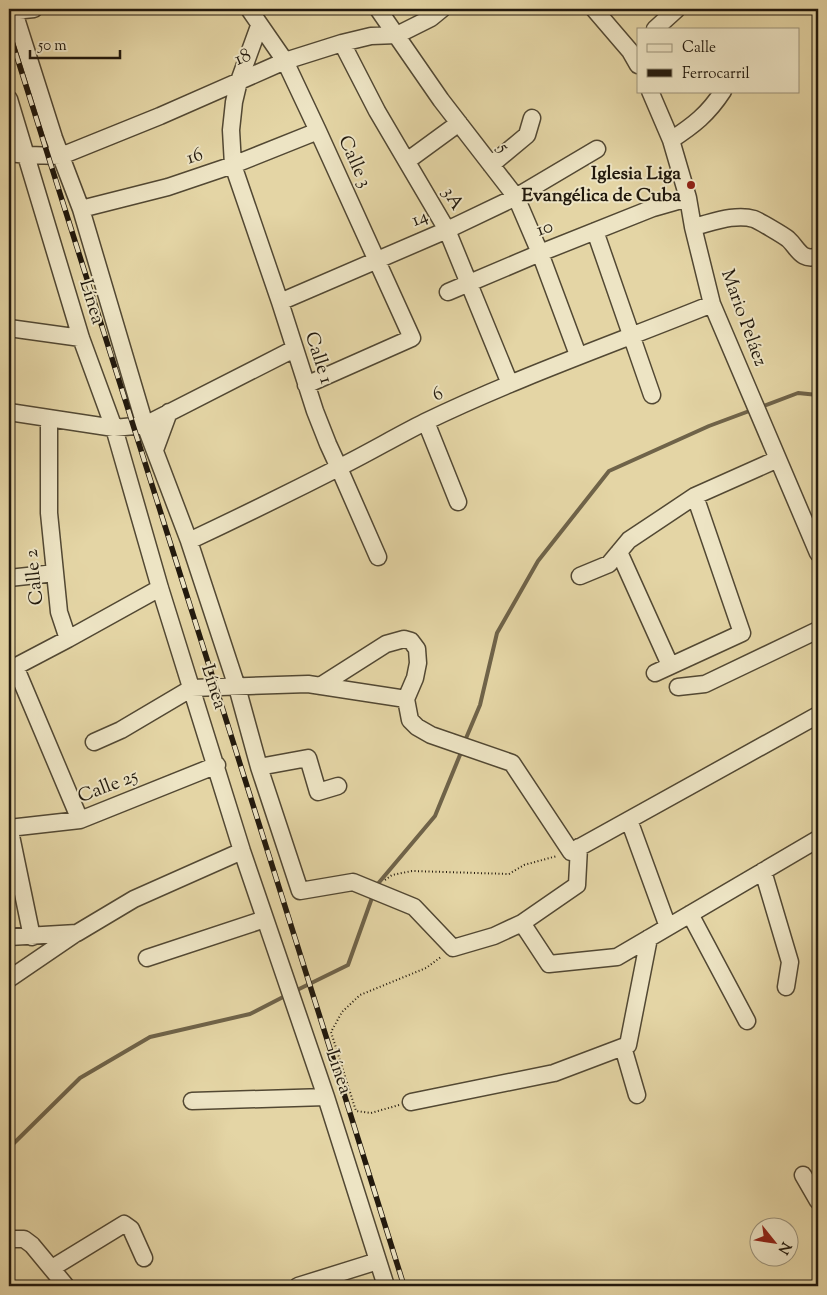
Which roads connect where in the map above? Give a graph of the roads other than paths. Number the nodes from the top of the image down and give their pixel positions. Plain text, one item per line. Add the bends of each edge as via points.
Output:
1 (34, 9) edge
2 (249, 9) edge
3 (378, 9) edge
4 (442, 9) edge
5 (594, 9) edge
6 (677, 9) edge
7 (14, 10) edge
8 (259, 26) junction
9 (656, 28) edge
10 (397, 35) junction
11 (342, 43) junction
12 (635, 53) edge
13 (285, 61) junction
14 (239, 82) junction
15 (650, 92) edge
16 (722, 92) edge
17 (9, 98) edge
18 (532, 118) dead end
19 (459, 123) junction
20 (318, 130) junction
21 (671, 140) junction
22 (597, 150) dead end
23 (9, 153) edge
24 (27, 155) junction
25 (61, 156) junction
26 (407, 161) junction
27 (233, 165) junction
28 (491, 165) junction
29 (516, 197) junction
30 (688, 198) junction
31 (81, 209) junction
32 (693, 227) junction
33 (447, 230) junction
34 (595, 231) junction
35 (540, 253) junction
36 (818, 256) edge
37 (376, 259) junction
38 (469, 282) junction
39 (448, 292) dead end
40 (280, 302) junction
41 (712, 304) junction
42 (9, 328) edge
43 (631, 337) junction
44 (82, 338) junction
45 (294, 349) junction
46 (578, 355) junction
47 (510, 384) junction
48 (306, 385) junction
49 (652, 395) dead end
50 (9, 412) edge
51 (169, 412) junction
52 (49, 418) junction
53 (426, 422) junction
54 (145, 425) junction
55 (114, 428) junction
56 (156, 450) junction
57 (778, 459) junction
58 (339, 468) junction
59 (695, 496) junction
60 (458, 502) dead end
61 (189, 541) junction
62 (619, 552) junction
63 (818, 553) edge
64 (378, 557) dead end
65 (55, 573) junction
66 (580, 576) dead end
67 (9, 578) edge
68 (160, 588) junction
69 (818, 630) edge
70 (68, 640) junction
71 (670, 665) junction
72 (12, 668) edge
73 (655, 673) dead end
74 (320, 686) junction
75 (678, 686) dead end
76 (237, 687) junction
77 (192, 688) junction
78 (406, 699) junction
79 (818, 715) edge
80 (94, 742) dead end
81 (217, 765) junction
82 (259, 767) junction
83 (338, 786) dead end
84 (80, 820) junction
85 (628, 820) junction
86 (9, 827) edge
87 (818, 838) edge
88 (575, 849) junction
89 (242, 851) junction
90 (763, 871) junction
91 (690, 914) junction
92 (264, 919) junction
93 (522, 923) junction
94 (668, 927) junction
95 (77, 933) junction
96 (32, 936) junction
97 (9, 937) edge
98 (649, 938) junction
99 (147, 958) dead end
100 (9, 979) edge
101 (786, 987) dead end
102 (747, 1020) dead end
103 (623, 1047) junction
104 (637, 1095) dead end
105 (326, 1097) junction
106 (192, 1101) dead end
107 (411, 1102) road end
108 (802, 1175) dead end
109 (818, 1201) edge
110 (9, 1239) edge
111 (144, 1258) dead end
112 (378, 1261) junction
113 (52, 1268) junction
114 (66, 1286) edge
115 (298, 1286) edge
116 (386, 1286) edge

1 - 7 street
2 - 8 street, Calle 3
3 - 10 street, 5
4 - 10 street, 18
5 - 12 street
6 - 9 street
7 - 25 street, Línea
8 - 13 street, Calle 3
8 - 14 street, Calle 1
10 - 11 street, 18 via 371,36
10 - 19 street, 5
11 - 13 street, 18
11 - 26 street, 3A
13 - 14 street, 18
13 - 20 street, Calle 3
14 - 25 street, 18
14 - 27 street, Calle 1 via 231,130
15 - 21 street, Mario Peláez
16 - 21 street via 705,116
17 - 24 street, Línea
18 - 28 street via 527,135
19 - 26 street
19 - 28 street, 5
20 - 27 street, 16
20 - 37 street, Calle 3
21 - 30 street, Mario Peláez
22 - 29 street, 14
23 - 24 street
24 - 25 street
24 - 44 street, Línea
25 - 31 street, Línea
26 - 33 street, 3A
27 - 31 street, 16
27 - 40 street, Calle 1
28 - 29 street, 5
29 - 33 street, 14
29 - 35 street, 5
30 - 32 street, Mario Peláez
30 - 34 street, 10
31 - 54 street, Línea
32 - 36 street via 737,217 754,219 788,239 802,256
32 - 41 street, Mario Peláez
33 - 37 street, 14
33 - 38 street, 3A
34 - 35 street, 10
34 - 43 street
35 - 38 street, 10
35 - 46 street, 5
37 - 40 street, 14
37 - 48 street, Calle 3 via 412,338
38 - 39 street, 10
38 - 47 street, 3A
40 - 45 street, Calle 1
41 - 43 street, 6
41 - 57 street, Mario Peláez
42 - 44 street
43 - 46 street, 6
43 - 49 street
44 - 55 street, Línea
45 - 48 street, Calle 1
45 - 51 street
46 - 47 street, 6
47 - 53 street, 6
48 - 58 street, Calle 1
50 - 52 street
51 - 54 street
51 - 56 street
52 - 55 street
52 - 65 street, Calle 2 via 49,513
53 - 58 street, 6
53 - 60 street
54 - 55 street
54 - 56 street, Línea
55 - 68 street, Línea
56 - 61 street, Línea
57 - 59 street
57 - 63 street, Mario Peláez
58 - 61 street, 6
58 - 64 street, Calle 1
59 - 62 street via 629,540
59 - 71 street via 742,633
61 - 76 street, Línea
62 - 66 street via 609,564
62 - 71 street
65 - 67 street
65 - 70 street, Calle 2 via 59,612
68 - 70 street
68 - 77 street, Línea
69 - 75 street via 705,684
70 - 72 street
71 - 73 street
72 - 84 street
74 - 76 street
74 - 78 street
74 - 78 street via 386,644 411,640 417,649 415,678
76 - 77 street
76 - 82 street, Línea
77 - 80 street via 127,727
77 - 81 street, Línea
78 - 88 street via 410,720 417,728 512,762
79 - 85 street
81 - 84 street, Calle 25
81 - 89 street, Línea
82 - 83 street via 308,758 318,792
82 - 93 street, Línea via 300,891 353,882 414,907 453,948 494,936
84 - 86 street, Calle 25
85 - 88 street
85 - 94 street
86 - 96 street
87 - 90 street
88 - 93 street via 577,885
89 - 92 street, Línea
89 - 95 street via 134,899
90 - 91 street
90 - 101 street via 790,962
91 - 94 street
91 - 102 street
92 - 99 street
92 - 105 street, Línea
93 - 98 street via 549,964 617,956
94 - 98 street
95 - 96 street
95 - 100 street
96 - 97 street
98 - 103 street via 628,1045
103 - 104 street
103 - 107 street via 554,1073
105 - 106 street
105 - 112 street, Línea
108 - 109 street
110 - 113 street via 24,1239
111 - 113 street via 130,1229 124,1224
112 - 115 street
112 - 116 street, Línea
113 - 114 street

